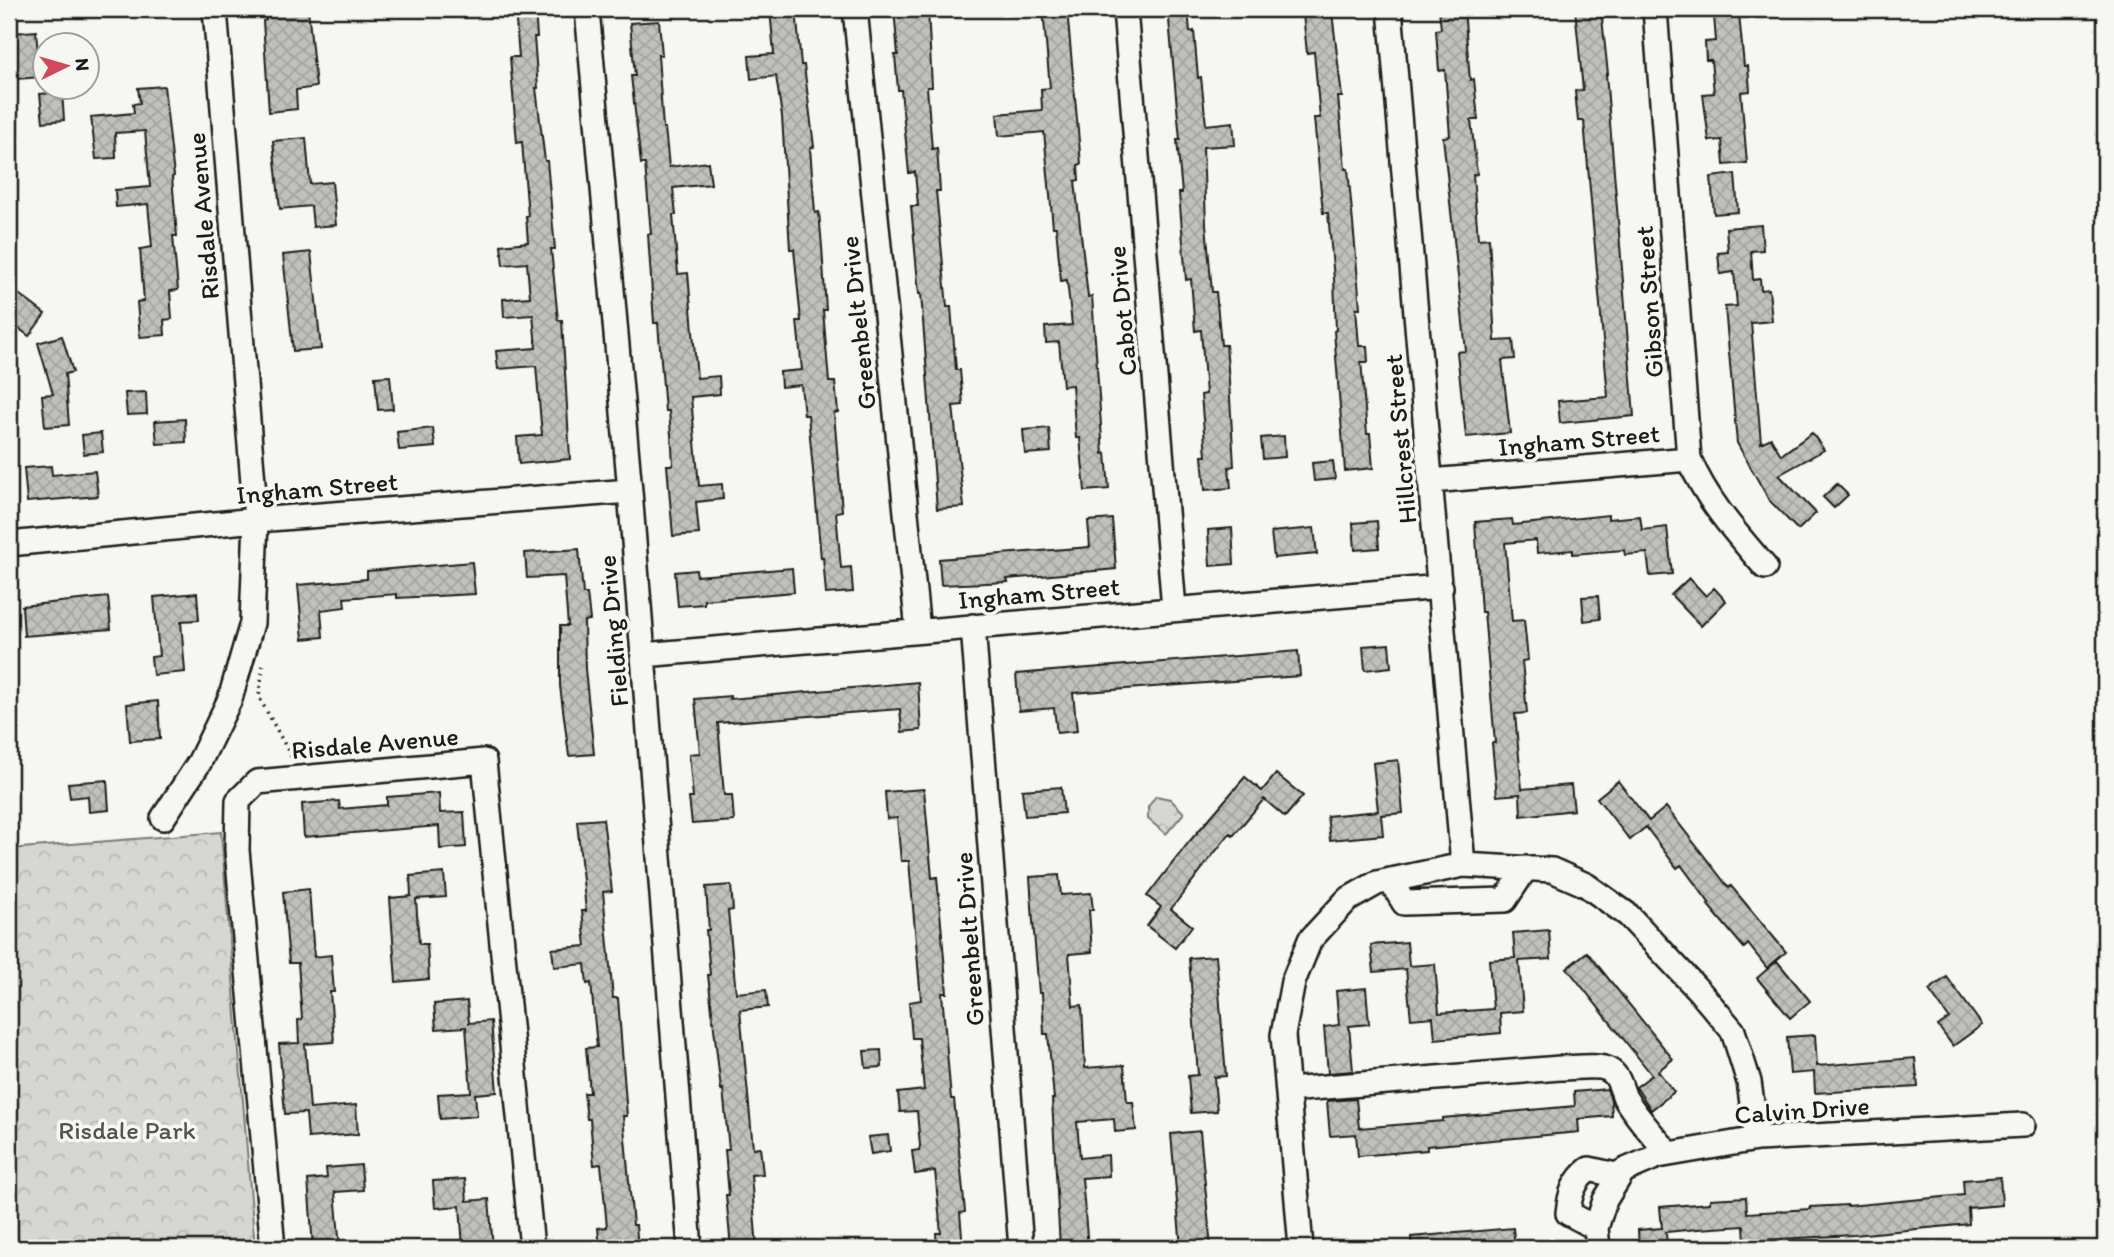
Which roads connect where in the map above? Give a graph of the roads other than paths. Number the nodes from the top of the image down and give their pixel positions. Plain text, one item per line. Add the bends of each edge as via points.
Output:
1 (215, 9) edge
2 (587, 9) edge
3 (855, 9) edge
4 (1125, 9) edge
5 (1390, 9) edge
6 (1655, 9) edge
7 (1689, 459) junction
8 (1431, 481) junction
9 (629, 491) junction
10 (256, 520) junction
11 (9, 544) edge
12 (1765, 567) dead end
13 (1441, 587) junction
14 (1174, 609) junction
15 (973, 626) junction
16 (918, 631) junction
17 (643, 654) junction
18 (163, 818) dead end
19 (1463, 864) junction
20 (1526, 868) junction
21 (1391, 880) junction
22 (1288, 1090) junction
23 (2023, 1125) dead end
24 (1757, 1139) junction
25 (1669, 1154) junction
26 (1620, 1176) junction
27 (1597, 1238) edge
28 (273, 1248) edge
29 (532, 1248) edge
30 (690, 1248) edge
31 (1021, 1248) edge
32 (1301, 1248) edge

1 - 10 street, Risdale Avenue
2 - 9 street, Fielding Drive
3 - 16 street, Greenbelt Drive
4 - 14 street, Cabot Drive
5 - 8 street, Hillcrest Street
6 - 7 street, Gibson Street
7 - 8 street, Ingham Street
7 - 12 street, Gibson Street via 1721,516
8 - 13 street, Hillcrest Street
9 - 10 street, Ingham Street
9 - 17 street, Fielding Drive
10 - 11 street, Ingham Street
10 - 18 street, Risdale Avenue via 252,624 230,699 199,763
13 - 14 street, Ingham Street
13 - 19 street, Hillcrest Street
14 - 15 street, Ingham Street
15 - 16 street, Ingham Street
15 - 31 street, Greenbelt Drive
16 - 17 street, Ingham Street
17 - 30 street, Fielding Drive
19 - 20 street
19 - 21 street
20 - 21 street via 1505,900 1405,903
20 - 24 street via 1552,870 1586,885 1628,915 1700,992 1733,1031 1749,1082
21 - 22 street via 1347,900 1310,940 1293,982 1283,1035
22 - 25 street via 1601,1068 1616,1076 1639,1118
22 - 32 street
23 - 24 street, Calvin Drive
24 - 25 street, Calvin Drive
25 - 26 street, Calvin Drive
26 - 27 street, Calvin Drive via 1605,1200
26 - 27 street via 1589,1169 1576,1180 1567,1213
28 - 29 street, Risdale Avenue via 237,850 238,801 257,782 484,761

